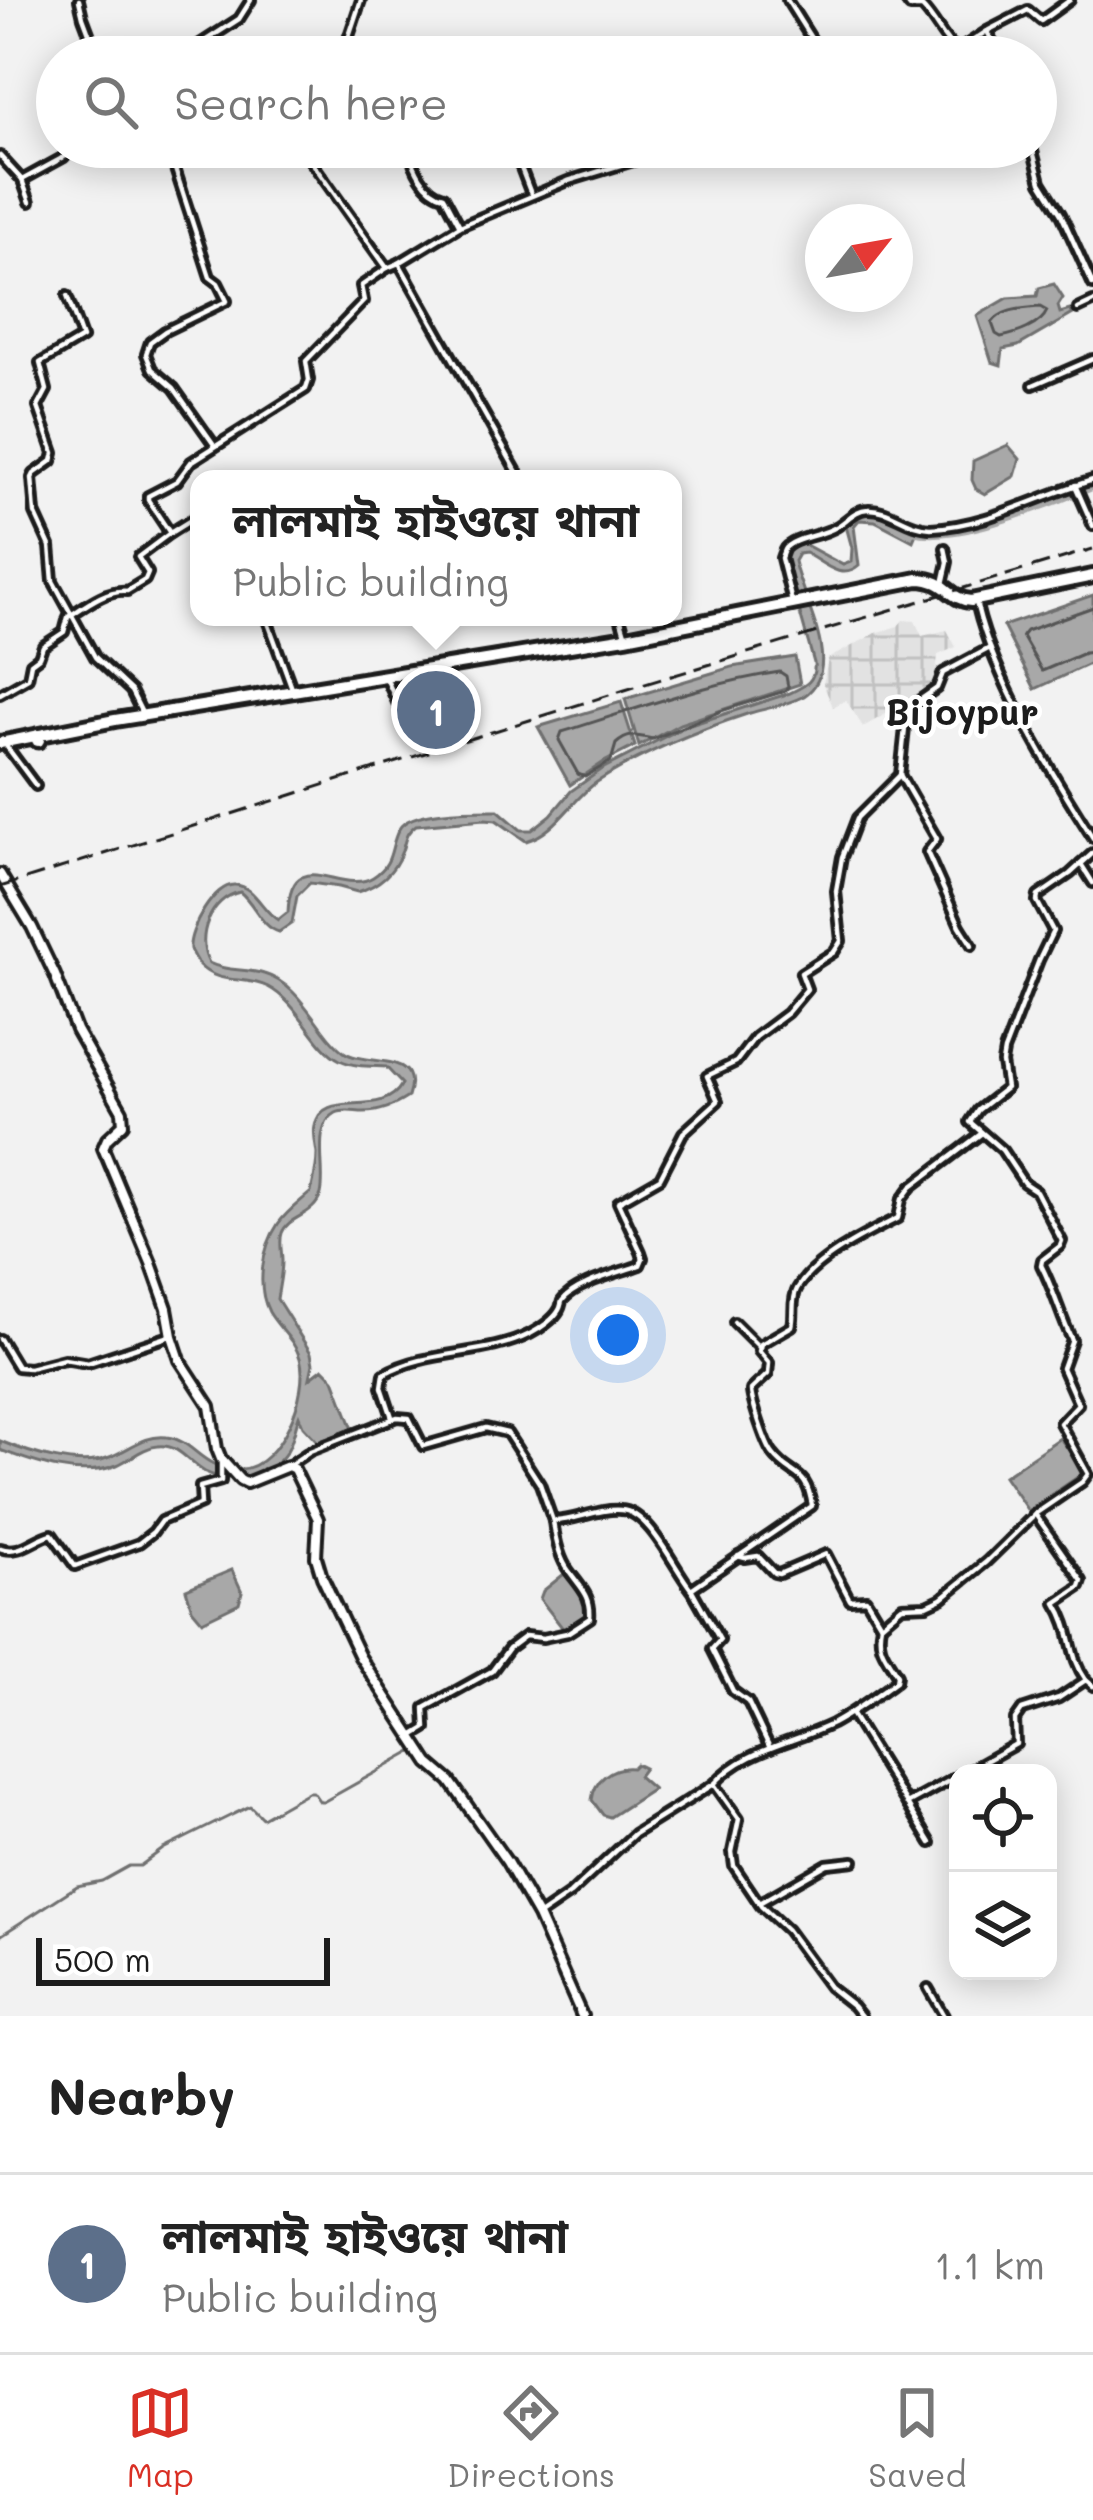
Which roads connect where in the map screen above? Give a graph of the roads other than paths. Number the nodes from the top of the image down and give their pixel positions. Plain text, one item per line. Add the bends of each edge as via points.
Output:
1 (79, 0) edge
2 (251, 0) edge
3 (361, 0) edge
4 (787, 0) edge
5 (905, 0) edge
6 (1070, 0) edge
7 (987, 31) junction
8 (90, 36) edge
9 (213, 36) edge
10 (349, 36) edge
11 (810, 36) edge
12 (943, 36) edge
13 (981, 36) edge
14 (989, 36) edge
15 (0, 156) edge
16 (44, 168) edge
17 (175, 168) edge
18 (316, 168) edge
19 (416, 168) edge
20 (521, 168) edge
21 (608, 168) edge
22 (1038, 168) edge
23 (22, 180) junction
24 (532, 196) junction
25 (30, 202) dead end
26 (460, 226) junction
27 (398, 263) junction
28 (387, 268) junction
29 (1093, 284) edge
30 (67, 296) dead end
31 (1093, 302) edge
32 (1078, 309) dead end
33 (1093, 359) edge
34 (1033, 385) dead end
35 (215, 447) junction
36 (515, 470) edge
37 (1093, 480) edge
38 (1076, 486) junction
39 (190, 521) edge
40 (1093, 526) edge
41 (170, 533) junction
42 (945, 548) dead end
43 (1093, 579) edge
44 (944, 584) junction
45 (862, 592) junction
46 (974, 604) junction
47 (793, 606) junction
48 (72, 614) junction
49 (269, 626) edge
50 (623, 626) edge
51 (626, 638) junction
52 (576, 648) junction
53 (990, 649) junction
54 (387, 680) junction
55 (292, 691) junction
56 (0, 694) edge
57 (426, 712) dead end
58 (143, 716) junction
59 (38, 738) junction
60 (2, 744) edge
61 (900, 776) junction
62 (36, 787) dead end
63 (1093, 838) edge
64 (1093, 853) edge
65 (1082, 864) junction
66 (0, 874) edge
67 (1093, 883) edge
68 (972, 945) dead end
69 (982, 1133) junction
70 (734, 1322) dead end
71 (172, 1336) junction
72 (0, 1339) edge
73 (760, 1348) junction
74 (392, 1418) junction
75 (222, 1462) junction
76 (289, 1466) junction
77 (1090, 1469) edge
78 (1035, 1514) junction
79 (553, 1521) junction
80 (0, 1548) edge
81 (738, 1556) junction
82 (691, 1588) junction
83 (881, 1624) junction
84 (1090, 1683) edge
85 (851, 1714) junction
86 (411, 1737) junction
87 (770, 1748) junction
88 (981, 1764) edge
89 (949, 1782) edge
90 (714, 1784) junction
91 (908, 1804) junction
92 (931, 1843) dead end
93 (854, 1861) dead end
94 (759, 1903) junction
95 (538, 1916) junction
96 (928, 1988) dead end
97 (582, 2016) edge
98 (860, 2016) edge
99 (944, 2016) edge

1 - 8 street
2 - 9 street
3 - 10 street
4 - 11 street
5 - 12 street via 922,7
6 - 7 street via 1041,21 1028,10
7 - 13 street
7 - 14 street
15 - 23 street
16 - 23 street
17 - 35 street via 210,278 226,301 165,331 146,354
18 - 28 street
19 - 26 street
20 - 24 street
21 - 24 street
22 - 29 street
23 - 25 street
24 - 26 street
26 - 27 street
27 - 28 street
27 - 36 street
28 - 35 street via 361,286 364,301 306,361 306,389
30 - 48 street via 82,338 40,361 47,390 38,407 54,453 32,486 53,581
31 - 32 street
33 - 34 street
35 - 41 street via 148,496
37 - 38 street
38 - 40 street
38 - 47 street via 929,528 878,510 856,512 783,551
39 - 41 street
41 - 48 street via 138,556 145,580
42 - 44 street
43 - 46 main road
43 - 46 main road
44 - 45 main road via 918,578
44 - 46 main road
45 - 46 main road via 923,585 964,607
45 - 47 main road
46 - 53 street
47 - 51 main road
47 - 52 main road
48 - 56 street via 64,632 42,647 28,678
48 - 58 street
49 - 55 street
50 - 51 street
51 - 52 main road
52 - 54 main road
52 - 55 main road
53 - 61 street via 943,673 910,710
53 - 63 street
54 - 57 street via 401,711
54 - 59 main road
55 - 58 main road
58 - 59 main road
59 - 60 main road
60 - 62 street
61 - 68 street via 937,839 927,852
61 - 74 street via 857,818 842,857 838,946 801,973 802,998 736,1062 707,1076 718,1101 683,1133 660,1178 618,1202 640,1265 570,1295 530,1334 384,1374
64 - 65 street
65 - 67 street
65 - 69 street via 1036,899 1053,931 1004,1051 1006,1088 970,1120
66 - 71 main road via 122,1111 123,1124 103,1148
69 - 73 street via 911,1187 898,1218 808,1277 794,1300 792,1326
69 - 77 street via 1036,1192 1062,1241 1041,1262 1072,1338 1062,1368 1078,1404 1060,1424
70 - 73 street
71 - 72 street via 102,1360 24,1369
71 - 75 main road via 207,1398
73 - 81 street via 769,1374 751,1390 751,1401 770,1450 803,1478 812,1504
74 - 76 street
74 - 79 street via 408,1417 423,1446 486,1428 507,1433
75 - 76 main road via 246,1483
75 - 80 street via 219,1483 200,1486 201,1504 161,1521 139,1543 76,1567 52,1534 21,1549
76 - 86 main road via 318,1519 316,1557 336,1609
77 - 78 street
78 - 83 street via 942,1598 902,1606
78 - 84 street via 1082,1581 1055,1603
79 - 82 street via 629,1511
79 - 86 street via 590,1618 567,1633 516,1641 492,1671 425,1708 426,1728
81 - 82 street
81 - 83 street via 758,1556 779,1574 826,1554 850,1600 865,1599
82 - 87 street via 720,1640 712,1647 733,1691 748,1702
83 - 85 street via 878,1640 897,1678
84 - 88 street via 1018,1714 1016,1744
85 - 87 street
85 - 91 street
86 - 95 main road via 450,1781
87 - 90 street
89 - 91 street
90 - 94 street via 738,1816 734,1866
90 - 95 street via 634,1834
91 - 92 street
93 - 94 street via 826,1864
94 - 98 street
95 - 97 main road
96 - 99 street

